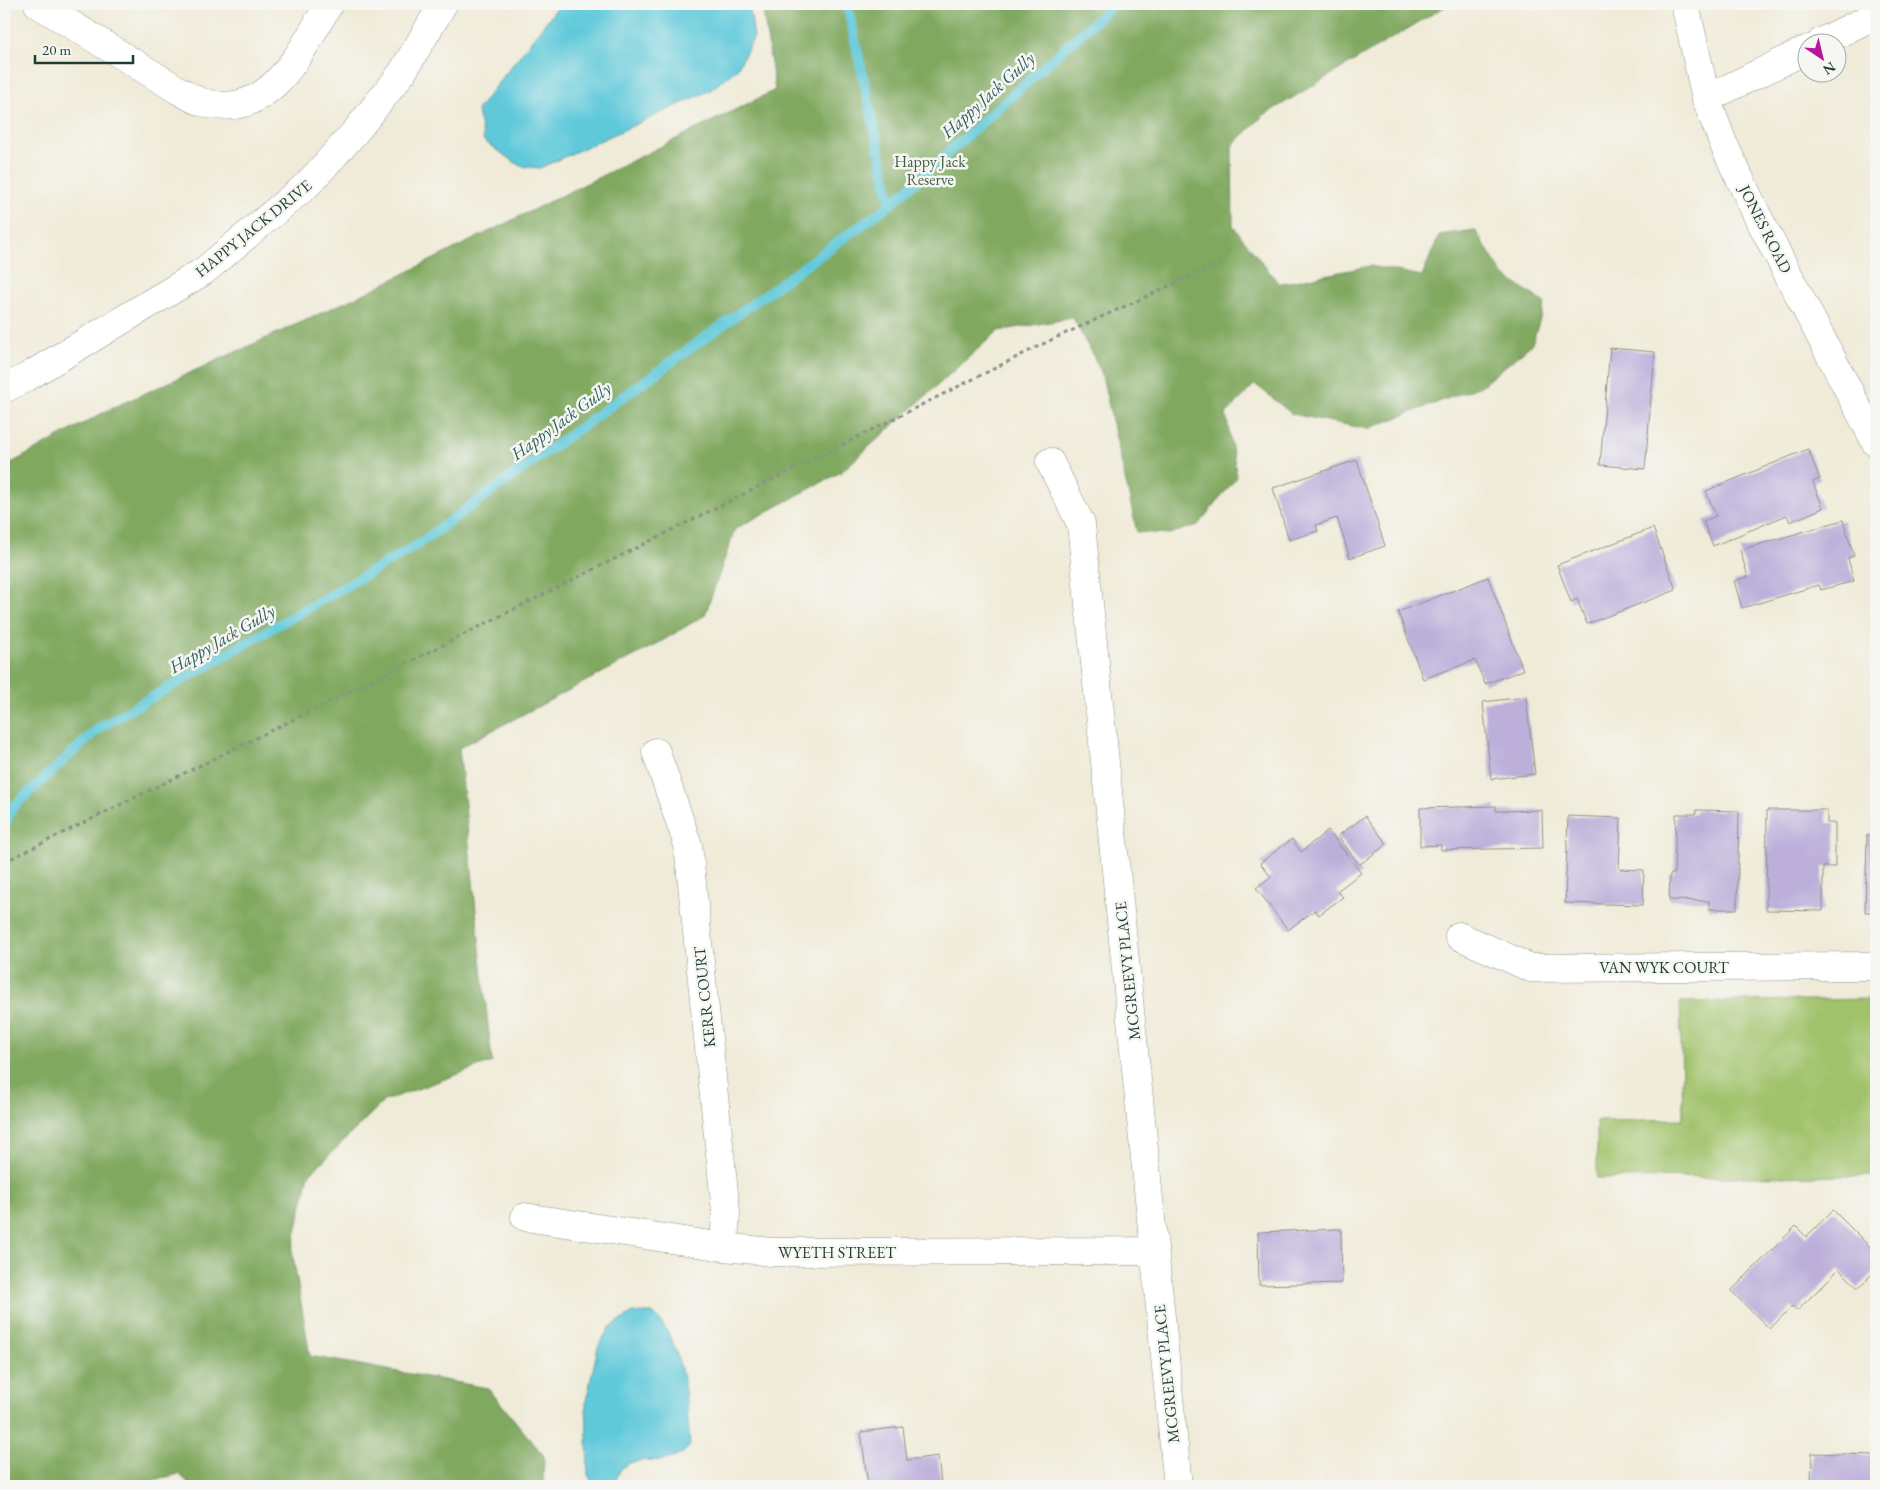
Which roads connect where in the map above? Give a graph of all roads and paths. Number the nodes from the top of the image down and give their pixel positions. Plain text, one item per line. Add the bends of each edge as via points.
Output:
1 (38, 4) edge
2 (329, 4) edge
3 (443, 4) edge
4 (1685, 4) edge
5 (1876, 15) edge
6 (1841, 32) edge
7 (1798, 54) edge
8 (1706, 100) junction
9 (1224, 261) dead end
10 (4, 388) edge
11 (1876, 443) edge
12 (1050, 462) dead end
13 (656, 752) dead end
14 (4, 862) edge
15 (1459, 936) dead end
16 (1876, 966) edge
17 (525, 1217) dead end
18 (724, 1247) junction
19 (1152, 1251) junction
20 (1178, 1486) edge

1 - 2 street via 178,90 201,102 227,106 270,90 290,68
3 - 10 street, HAPPY JACK DRIVE via 402,73 308,184 204,271
4 - 8 street, JONES ROAD
5 - 6 street
7 - 8 street
8 - 11 street, JONES ROAD via 1756,213
9 - 14 path via 1051,340
12 - 19 street, MCGREEVY PLACE via 1081,524 1150,1196
13 - 18 street, KERR COURT via 688,845 726,1212
15 - 16 street, VAN WYK COURT via 1531,968
17 - 18 street, WYETH STREET
18 - 19 street, WYETH STREET via 772,1252
19 - 20 street, MCGREEVY PLACE

